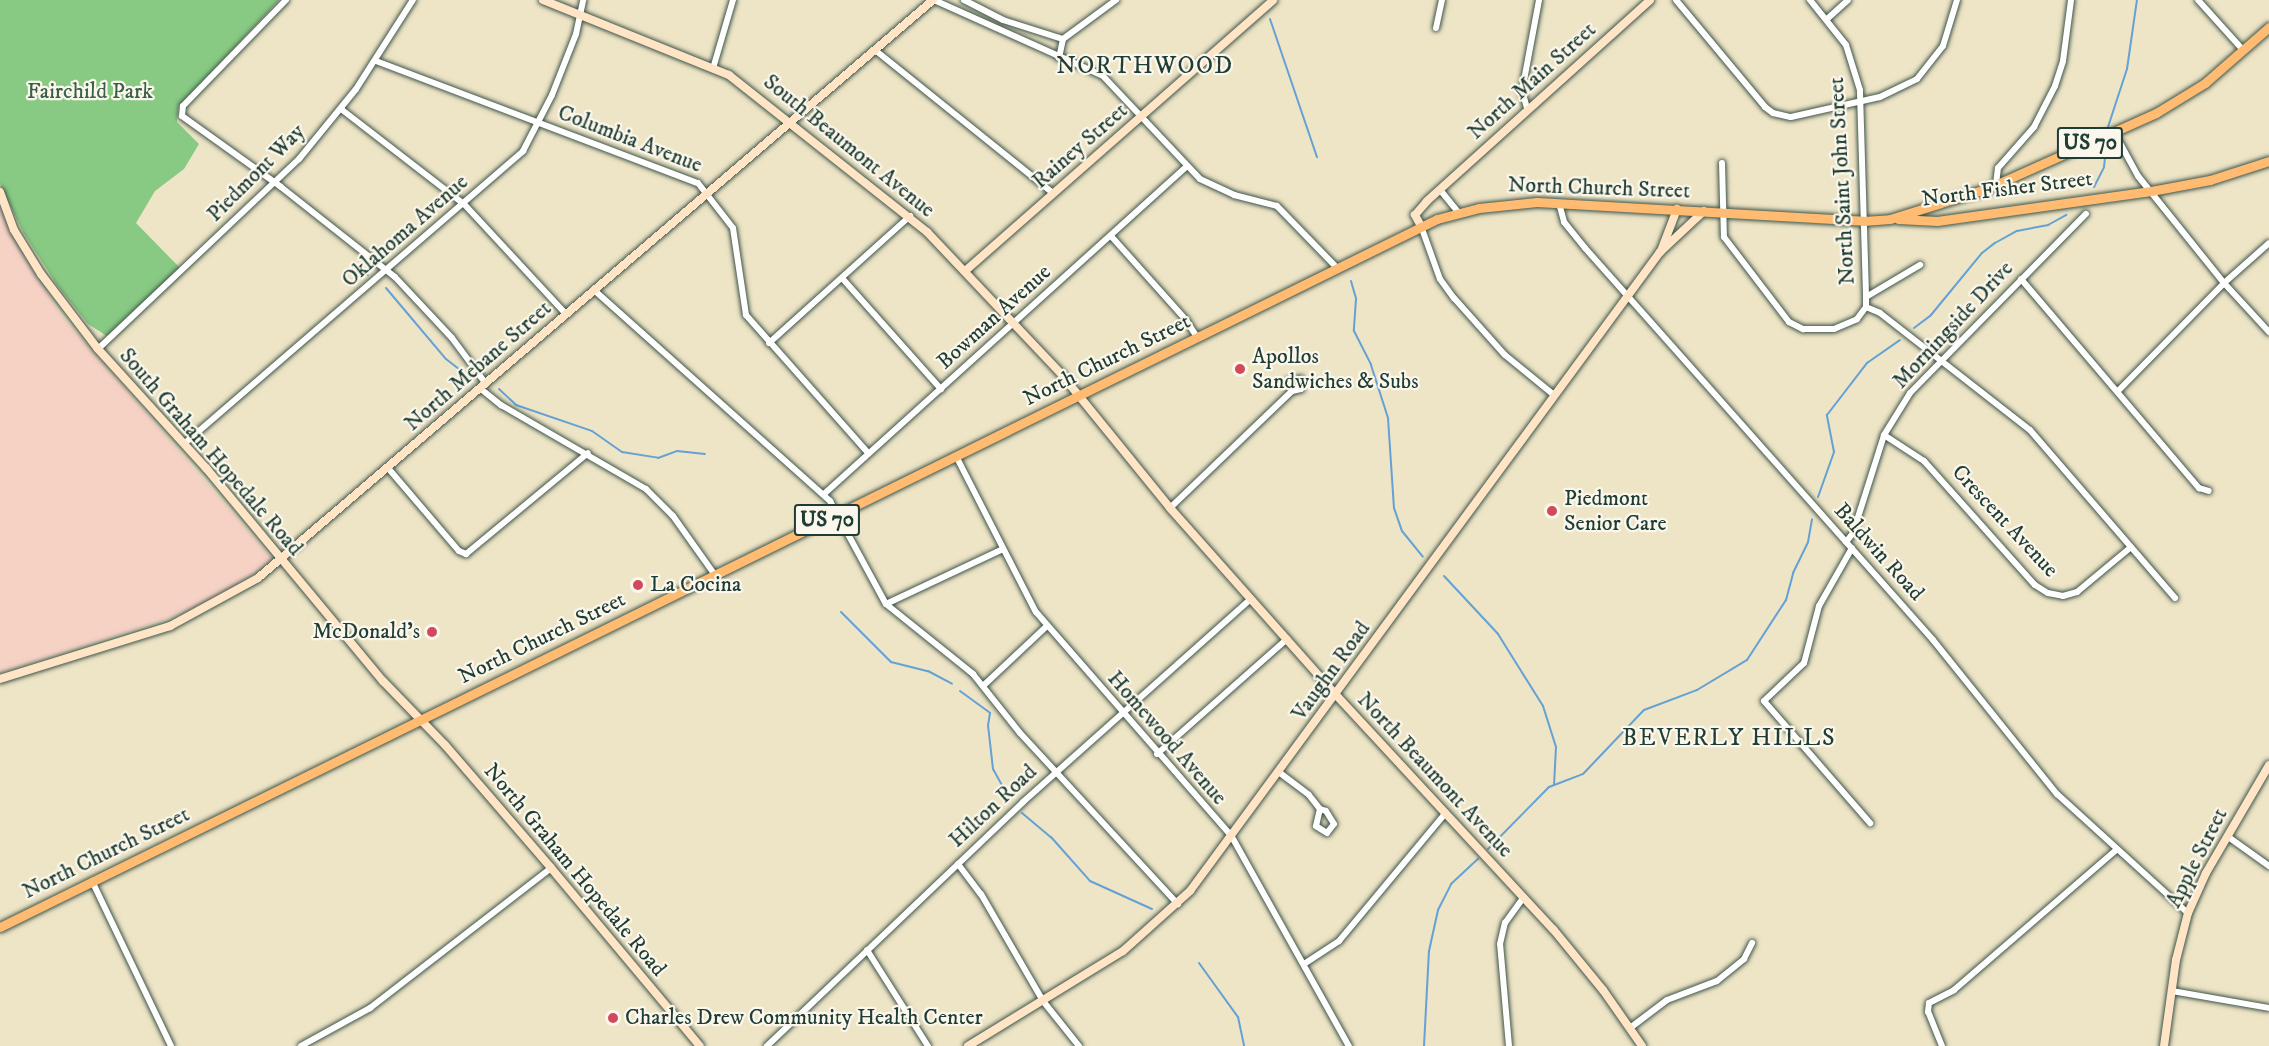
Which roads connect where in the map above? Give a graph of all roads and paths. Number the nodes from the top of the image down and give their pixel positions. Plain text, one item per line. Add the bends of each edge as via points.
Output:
1 (285, 0) edge
2 (413, 0) edge
3 (543, 0) edge
4 (583, 0) edge
5 (733, 0) edge
6 (934, 0) edge
7 (964, 0) edge
8 (1116, 0) edge
9 (1273, 0) edge
10 (1442, 0) edge
11 (1539, 0) edge
12 (1650, 0) edge
13 (1676, 0) edge
14 (1810, 0) edge
15 (1848, 0) edge
16 (1957, 0) edge
17 (2071, 0) edge
18 (2198, 0) edge
19 (581, 14) junction
20 (1827, 19) junction
21 (1436, 27) dead end
22 (2269, 27) edge
23 (1063, 39) junction
24 (875, 50) junction
25 (2243, 51) junction
26 (1059, 58) junction
27 (376, 61) junction
28 (714, 65) junction
29 (1861, 101) junction
30 (1527, 108) junction
31 (342, 109) junction
32 (1142, 115) junction
33 (791, 121) junction
34 (540, 124) junction
35 (2114, 132) junction
36 (2269, 161) edge
37 (1722, 163) dead end
38 (1187, 166) junction
39 (1996, 184) junction
40 (274, 185) junction
41 (1442, 191) junction
42 (2151, 191) junction
43 (0, 192) edge
44 (709, 192) junction
45 (1053, 194) junction
46 (1559, 203) junction
47 (464, 204) junction
48 (1677, 209) junction
49 (1704, 211) junction
50 (1721, 212) junction
51 (1458, 213) junction
52 (2086, 214) dead end
53 (910, 216) junction
54 (1890, 219) junction
55 (1863, 221) junction
56 (1421, 226) junction
57 (1111, 236) junction
58 (2269, 243) edge
59 (1660, 252) junction
60 (1920, 265) dead end
61 (1337, 268) junction
62 (386, 270) junction
63 (965, 271) junction
64 (842, 278) junction
65 (2020, 279) junction
66 (2224, 283) junction
67 (594, 290) junction
68 (1628, 297) junction
69 (1866, 297) junction
70 (1866, 307) junction
71 (566, 314) junction
72 (1014, 324) junction
73 (2269, 332) edge
74 (1197, 337) junction
75 (769, 343) junction
76 (98, 348) junction
77 (1941, 360) junction
78 (483, 386) junction
79 (941, 389) junction
80 (1292, 391) dead end
81 (2118, 391) junction
82 (1554, 395) junction
83 (1078, 396) junction
84 (1884, 435) junction
85 (184, 443) junction
86 (588, 453) junction
87 (868, 453) junction
88 (956, 456) junction
89 (388, 468) junction
90 (2209, 491) dead end
91 (824, 494) junction
92 (1170, 508) junction
93 (839, 514) junction
94 (1846, 542) junction
95 (2131, 547) junction
96 (1852, 548) junction
97 (1001, 550) junction
98 (280, 560) junction
99 (715, 575) junction
100 (2175, 598) dead end
101 (1251, 599) junction
102 (886, 604) junction
103 (1047, 626) junction
104 (1287, 639) junction
105 (0, 679) edge
106 (983, 686) junction
107 (1336, 695) junction
108 (1121, 714) junction
109 (418, 721) junction
110 (1157, 754) junction
111 (2269, 765) edge
112 (1055, 772) junction
113 (1280, 773) junction
114 (1320, 809) dead end
115 (1445, 814) junction
116 (1870, 823) dead end
117 (2227, 836) junction
118 (1232, 837) junction
119 (2115, 851) junction
120 (958, 864) junction
121 (2269, 866) edge
122 (551, 868) junction
123 (92, 881) junction
124 (1524, 897) junction
125 (1178, 904) junction
126 (2188, 913) junction
127 (0, 927) edge
128 (1752, 943) dead end
129 (867, 950) junction
130 (1304, 964) junction
131 (2172, 991) junction
132 (1043, 1001) junction
133 (2269, 1008) edge
134 (1630, 1028) junction
135 (168, 1046) edge
136 (301, 1046) edge
137 (700, 1046) edge
138 (767, 1046) edge
139 (928, 1046) edge
140 (968, 1046) edge
141 (1079, 1046) edge
142 (1349, 1046) edge
143 (1509, 1046) edge
144 (1642, 1046) edge
145 (1942, 1046) edge
146 (2164, 1046) edge

1 - 40 street via 183,106 181,114
2 - 27 street, Piedmont Way
3 - 19 street, South Beaumont Avenue
4 - 19 street, Oklahoma Avenue
5 - 28 street
6 - 24 street, North Mebane Street
6 - 26 street
7 - 23 street via 1003,20
8 - 23 street
9 - 32 street, Rainey Street
10 - 21 street
11 - 30 street via 1522,91
12 - 30 street, North Main Street
13 - 29 street via 1773,113 1791,117
14 - 20 street, North Saint John Street
15 - 20 street
16 - 29 street via 1943,46 1924,72 1894,93
17 - 39 street via 2063,61 2055,86 2034,127 1996,172
18 - 25 street
19 - 28 street, South Beaumont Avenue
19 - 34 street, Oklahoma Avenue
20 - 29 street, North Saint John Street via 1850,55
22 - 25 main road, North Church Street / US 70
23 - 26 street
24 - 33 street, North Mebane Street
24 - 45 street
25 - 35 main road, North Church Street / US 70 via 2192,92
26 - 32 street via 1103,76
27 - 31 street, Piedmont Way
27 - 34 street, Columbia Avenue
28 - 33 street, South Beaumont Avenue
29 - 55 street, North Saint John Street
30 - 41 street, North Main Street
31 - 40 street, Piedmont Way
31 - 47 street
32 - 38 street
32 - 45 street, Rainey Street
33 - 44 street, North Mebane Street
33 - 53 street, South Beaumont Avenue
34 - 44 street, Columbia Avenue via 698,183
34 - 47 street, Oklahoma Avenue via 515,160
35 - 39 main road, North Church Street / US 70
35 - 42 street via 2131,165
36 - 42 main road, North Fisher Street / US 70 via 2210,180
37 - 50 street
38 - 57 street, Bowman Avenue
38 - 61 street via 1216,189 1277,206
39 - 54 main road, North Church Street / US 70
40 - 62 street
40 - 76 street, Piedmont Way
41 - 51 street
41 - 56 street, North Main Street via 1415,215
42 - 54 main road, North Fisher Street / US 70 via 1937,221
42 - 66 street
43 - 76 street, South Graham Hopedale Road via 14,230 32,259
44 - 67 street, North Mebane Street
44 - 75 street, Columbia Avenue via 735,234 740,295 746,315
45 - 63 street, Rainey Street
46 - 48 main road, North Church Street / US 70
46 - 51 main road, North Church Street / US 70 via 1522,202
46 - 68 street, Baldwin Road via 1564,222
47 - 62 street, Oklahoma Avenue
47 - 71 street
48 - 49 main road, North Church Street / US 70
48 - 59 street, Vaughn Road
49 - 50 main road, North Church Street / US 70
49 - 59 street, Vaughn Road
50 - 55 main road, North Church Street / US 70
50 - 70 street via 1724,237 1794,326 1840,327 1857,319
51 - 56 main road, North Church Street / US 70
52 - 65 street, Morningside Drive
53 - 63 street, South Beaumont Avenue
53 - 64 street
54 - 55 main road, North Church Street / US 70
55 - 69 street, North Saint John Street
56 - 61 main road, North Church Street / US 70
56 - 82 street via 1440,279 1454,298 1505,355
57 - 72 street, Bowman Avenue
57 - 74 street
58 - 66 street
59 - 68 street, Vaughn Road
60 - 69 street
61 - 74 main road, North Church Street / US 70
62 - 78 street via 452,338
62 - 85 street, Oklahoma Avenue
63 - 72 street, South Beaumont Avenue
64 - 75 street
64 - 79 street
65 - 77 street, Morningside Drive
65 - 81 street
66 - 73 street
66 - 81 street
67 - 71 street, North Mebane Street
67 - 91 street
68 - 82 street, Vaughn Road
68 - 94 street, Baldwin Road
69 - 70 street, North Saint John Street
70 - 77 street, North Saint John Street via 1880,313
71 - 78 street, North Mebane Street
72 - 79 street, Bowman Avenue
72 - 83 street, South Beaumont Avenue
74 - 83 main road, North Church Street / US 70
75 - 87 street, Columbia Avenue
76 - 85 street, South Graham Hopedale Road
77 - 84 street, Morningside Drive via 1910,393
77 - 95 street, North Saint John Street via 2030,430
78 - 86 street via 501,405
78 - 89 street, North Mebane Street
79 - 87 street, Bowman Avenue
80 - 92 street
81 - 90 street via 2199,488
82 - 107 street, Vaughn Road
83 - 88 main road, North Church Street / US 70
83 - 92 street, North Beaumont Avenue
84 - 94 street, Morningside Drive via 1853,533
84 - 95 street, Crescent Avenue via 1924,461 2035,585 2048,593 2062,596 2077,592
85 - 98 street, South Graham Hopedale Road
86 - 89 street via 470,554 459,551
86 - 99 street via 636,482 660,502
87 - 91 street, Bowman Avenue
88 - 93 main road, North Church Street / US 70
88 - 97 street, Homewood Avenue
89 - 98 street, North Mebane Street
91 - 93 street
92 - 101 street, North Beaumont Avenue
93 - 99 main road, North Church Street / US 70
93 - 102 street
94 - 96 street, Baldwin Road
95 - 100 street, North Saint John Street
96 - 116 street via 1819,606 1804,663 1764,701
96 - 119 street, Baldwin Road via 1986,701 2047,783
97 - 102 street
97 - 103 street, Homewood Avenue
98 - 105 street, North Mebane Street via 236,593 170,626
98 - 109 street, South Graham Hopedale Road
99 - 109 main road, North Church Street / US 70
101 - 104 street, North Beaumont Avenue
101 - 108 street, Hilton Road
102 - 106 street via 943,646
103 - 106 street
103 - 108 street, Homewood Avenue
104 - 107 street, North Beaumont Avenue
104 - 110 street
106 - 112 street
107 - 113 street, Vaughn Road
107 - 115 street, North Beaumont Avenue
108 - 110 street, Homewood Avenue
108 - 112 street, Hilton Road
109 - 122 street, North Graham Hopedale Road via 445,745
109 - 123 main road, North Church Street / US 70
110 - 118 street, Homewood Avenue
111 - 117 street, Apple Street
112 - 120 street, Hilton Road
112 - 125 street
113 - 114 street via 1310,795
113 - 118 street, Vaughn Road
115 - 124 street, North Beaumont Avenue
115 - 130 street via 1339,941
117 - 121 street
117 - 126 street, Apple Street
118 - 125 street, Vaughn Road
118 - 130 street, Homewood Avenue
119 - 126 street, Baldwin Road
119 - 145 street via 1954,990 1928,1007
120 - 129 street, Hilton Road
120 - 132 street via 981,894
122 - 136 street via 378,1002
122 - 137 street, North Graham Hopedale Road
123 - 127 main road, North Church Street / US 70
123 - 135 street via 164,1030
124 - 134 street, North Beaumont Avenue via 1579,959
124 - 143 street via 1505,923 1500,944
125 - 132 street, Vaughn Road via 1123,951
126 - 131 street, Apple Street
128 - 134 street via 1744,958 1717,981 1667,1000
129 - 138 street, Hilton Road
129 - 139 street
130 - 142 street, Homewood Avenue
131 - 133 street
131 - 146 street, Apple Street
132 - 140 street, Vaughn Road
132 - 141 street
134 - 144 street, North Beaumont Avenue

